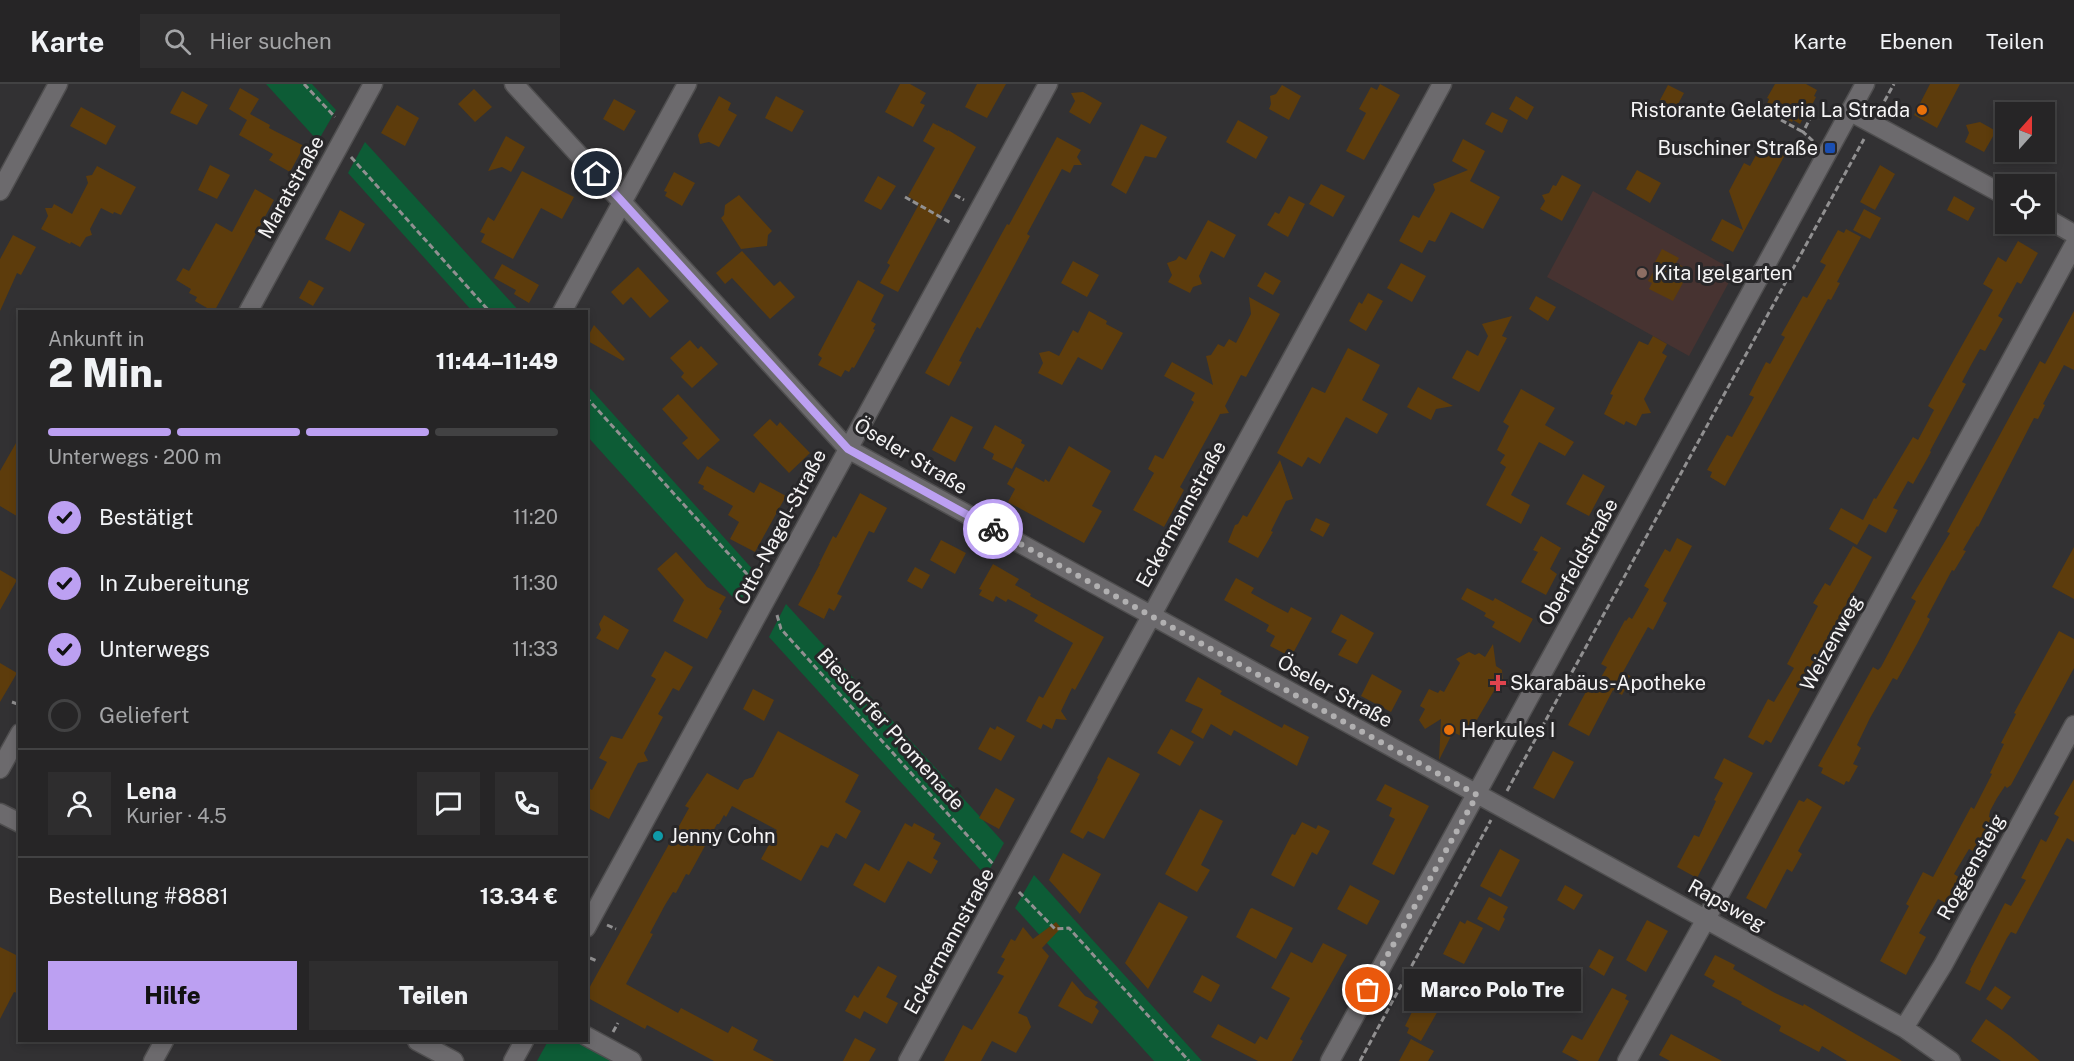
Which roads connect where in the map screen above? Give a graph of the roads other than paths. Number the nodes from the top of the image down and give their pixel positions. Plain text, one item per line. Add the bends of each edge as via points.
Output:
1 (58, 84) edge
2 (373, 84) edge
3 (514, 84) edge
4 (687, 84) edge
5 (1048, 84) edge
6 (1442, 84) edge
7 (1865, 84) edge
8 (1851, 112) junction
9 (1995, 190) edge
10 (0, 191) edge
11 (623, 202) junction
12 (2055, 224) edge
13 (2074, 234) edge
14 (2074, 245) edge
15 (249, 310) edge
16 (563, 310) edge
17 (848, 449) junction
18 (1151, 616) junction
19 (2074, 725) edge
20 (18, 736) edge
21 (0, 768) edge
22 (1477, 795) junction
23 (0, 813) edge
24 (18, 822) edge
25 (1706, 920) junction
26 (588, 924) edge
27 (1904, 1028) junction
28 (588, 1037) edge
29 (163, 1042) edge
30 (419, 1042) edge
31 (523, 1042) edge
32 (153, 1061) edge
33 (454, 1061) edge
34 (513, 1061) edge
35 (632, 1061) edge
36 (908, 1061) edge
37 (1330, 1061) edge
38 (1627, 1061) edge
39 (1951, 1061) edge

1 - 10 street
2 - 15 street, Maratstraße
3 - 11 street, Öseler Straße
4 - 11 street
5 - 17 street, Otto-Nagel-Straße
6 - 18 street, Eckermannstraße
7 - 8 street, Oberfeldstraße
8 - 9 street
8 - 22 street, Oberfeldstraße
11 - 16 street
11 - 17 street, Öseler Straße
12 - 13 street
14 - 25 street, Weizenweg
17 - 18 street, Öseler Straße
17 - 26 street, Otto-Nagel-Straße
18 - 22 street, Öseler Straße
18 - 36 street, Eckermannstraße
19 - 27 street, Roggensteig via 1943,965
20 - 21 street
22 - 25 street, Rapsweg
22 - 37 street, Oberfeldstraße
23 - 24 street
25 - 27 street, Rapsweg
25 - 38 street, Weizenweg
27 - 39 street, Rapsweg
28 - 35 street
29 - 32 street
30 - 33 street
31 - 34 street

